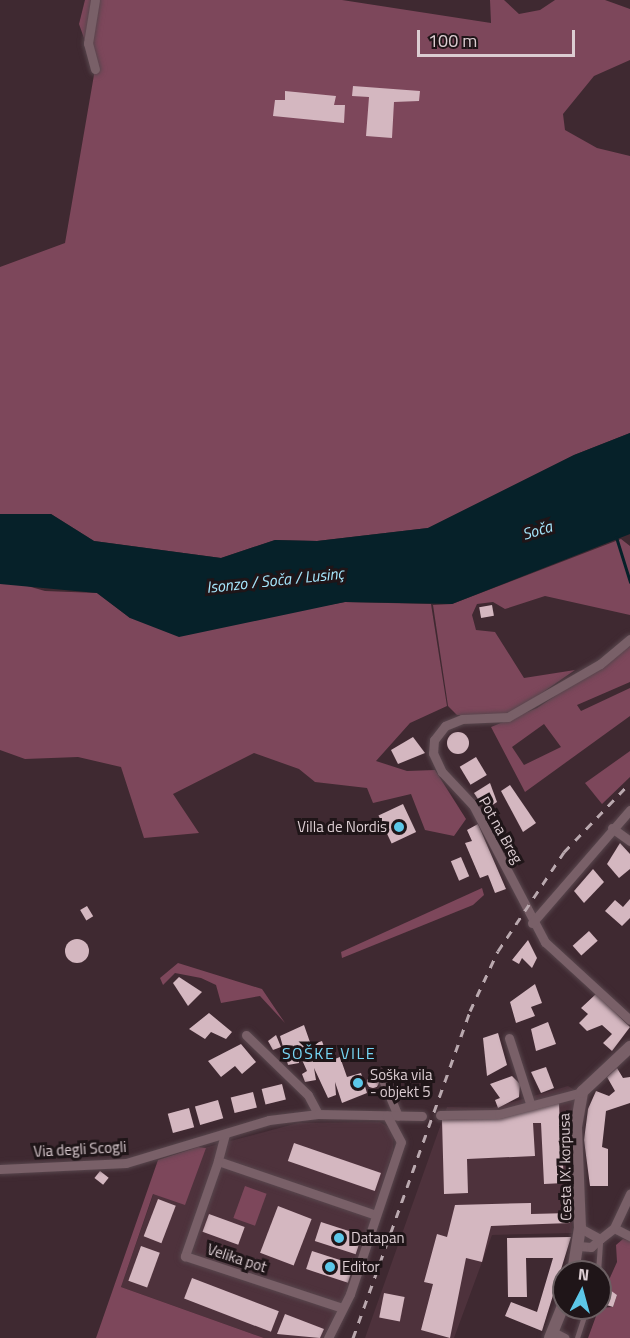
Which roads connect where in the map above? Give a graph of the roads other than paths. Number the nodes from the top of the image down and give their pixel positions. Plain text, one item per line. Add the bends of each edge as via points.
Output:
1 (95, 0) edge
2 (95, 69) dead end
3 (630, 639) edge
4 (630, 810) edge
5 (612, 828) junction
6 (630, 841) edge
7 (532, 923) junction
8 (630, 1020) edge
9 (246, 1035) dead end
10 (509, 1038) dead end
11 (630, 1047) edge
12 (381, 1075) dead end
13 (582, 1092) junction
14 (531, 1106) junction
15 (318, 1114) junction
16 (440, 1115) dead end
17 (387, 1116) junction
18 (398, 1116) junction
19 (422, 1116) dead end
20 (225, 1134) junction
21 (218, 1161) junction
22 (0, 1169) edge
23 (630, 1194) edge
24 (376, 1215) junction
25 (580, 1228) junction
26 (614, 1228) junction
27 (630, 1236) edge
28 (600, 1239) junction
29 (579, 1246) junction
30 (576, 1260) edge
31 (599, 1260) edge
32 (342, 1308) junction
33 (557, 1320) edge
34 (583, 1320) edge
35 (551, 1335) edge
36 (328, 1338) edge
37 (565, 1338) edge
38 (577, 1338) edge

1 - 2 street via 88,43
3 - 7 street, Pot na Breg via 547,698 508,717 462,719 434,740 435,762 473,805
4 - 5 street
5 - 6 street
5 - 7 street
7 - 8 street, Pot na Breg via 558,960
9 - 15 street via 308,1095
10 - 14 street
11 - 13 main road
12 - 18 street
13 - 14 street
13 - 25 main road, Cesta IX. korpusa via 576,1127
14 - 16 street via 499,1114
15 - 17 street
15 - 20 street
17 - 18 street
17 - 24 street via 401,1142
18 - 19 street
20 - 21 street, Velika pot
20 - 22 street, Via degli Scogli via 161,1156 126,1163
21 - 24 street
21 - 32 street, Velika pot via 185,1256
23 - 26 street
24 - 32 street
25 - 28 street
25 - 29 main road, Cesta IX. korpusa
26 - 27 street
26 - 28 street
28 - 29 street via 591,1247
28 - 31 lane
29 - 30 main road, Cesta IX. korpusa
32 - 36 street
33 - 35 main road
34 - 38 lane
35 - 37 street

